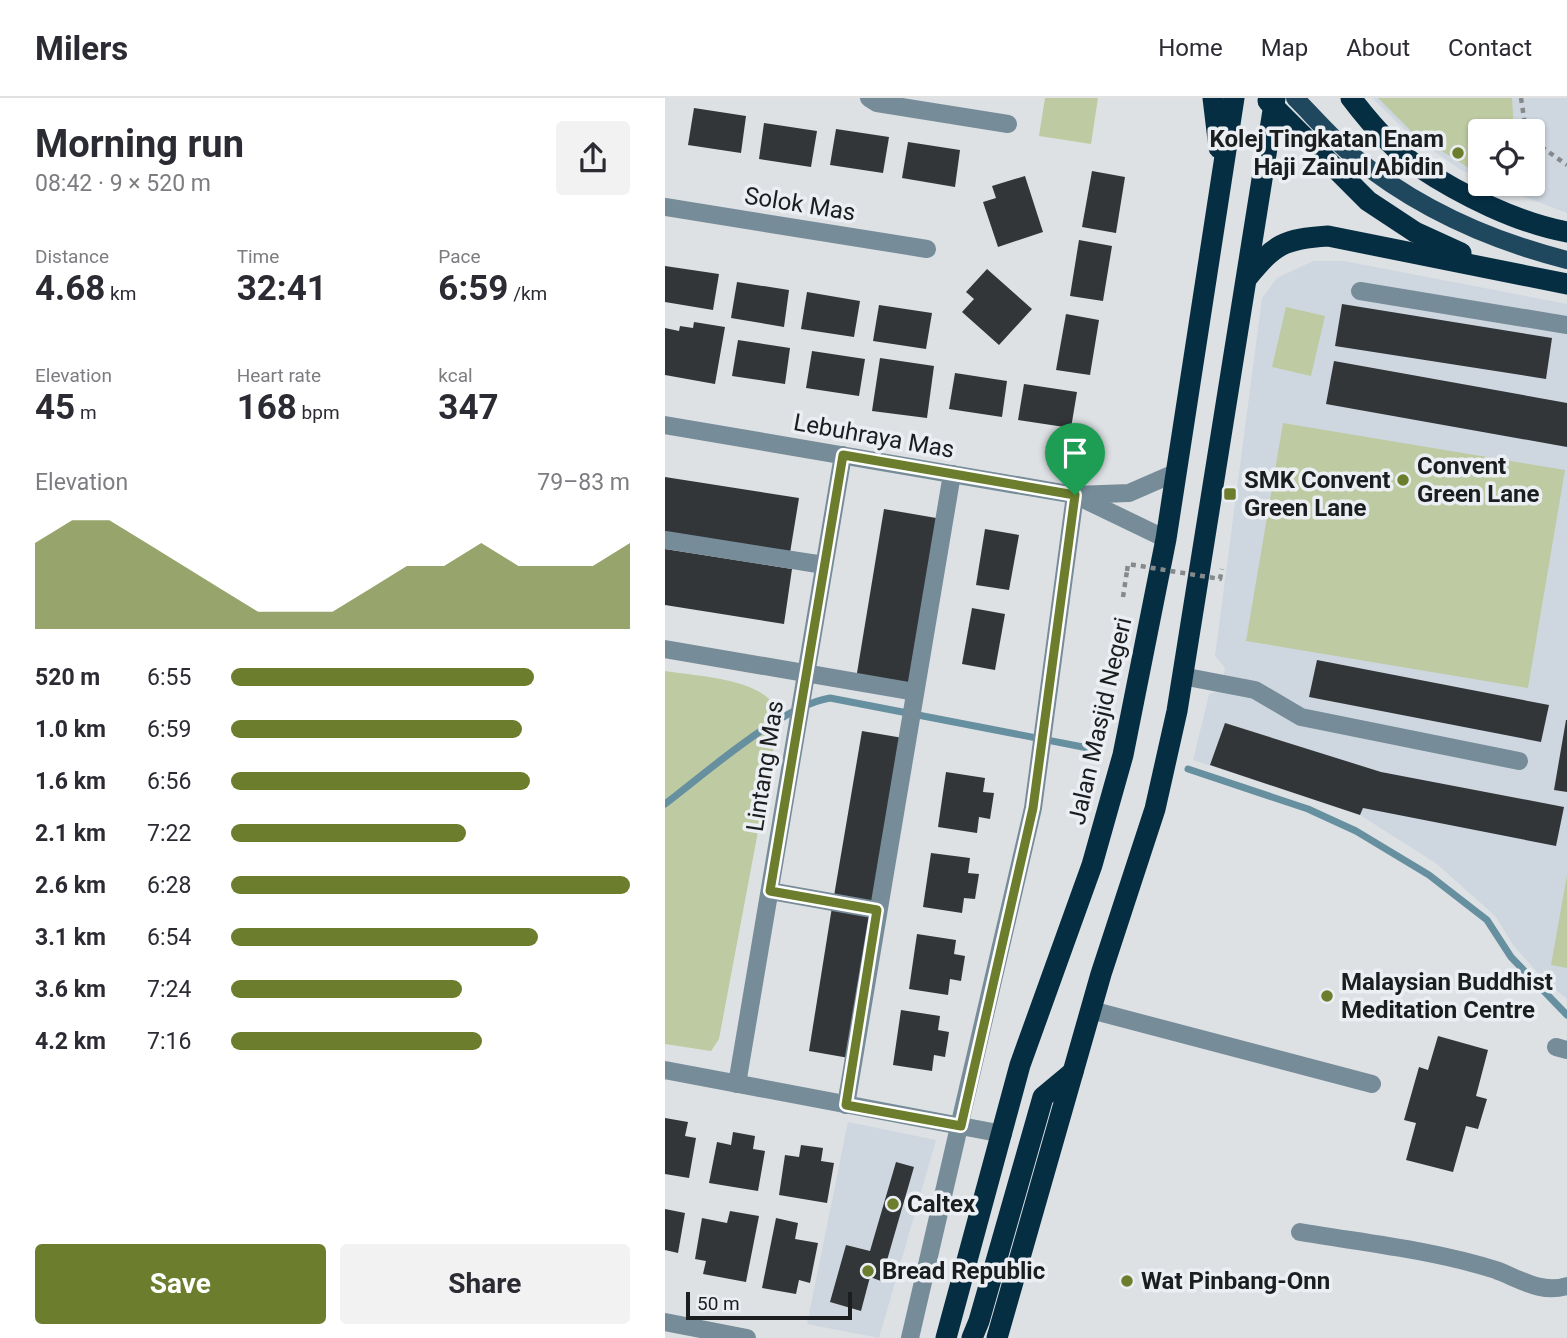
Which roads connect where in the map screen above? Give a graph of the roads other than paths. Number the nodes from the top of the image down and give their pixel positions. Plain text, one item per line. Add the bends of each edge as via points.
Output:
1 (869, 98) edge
2 (1213, 98) edge
3 (1234, 98) edge
4 (1295, 98) edge
5 (1351, 98) edge
6 (1271, 101) edge
7 (1008, 124) dead end
8 (1222, 175) junction
9 (665, 207) edge
10 (1567, 232) edge
11 (927, 249) dead end
12 (1567, 260) edge
13 (1491, 267) junction
14 (1245, 280) junction
15 (1567, 284) edge
16 (1360, 291) dead end
17 (1567, 325) edge
18 (665, 425) edge
19 (843, 455) junction
20 (1175, 473) junction
21 (952, 474) junction
22 (1075, 495) junction
23 (1165, 539) junction
24 (665, 540) edge
25 (824, 565) junction
26 (665, 649) edge
27 (805, 674) junction
28 (1182, 676) junction
29 (915, 695) junction
30 (1519, 761) dead end
31 (770, 891) junction
32 (877, 910) junction
33 (1091, 1010) junction
34 (665, 1070) edge
35 (1073, 1072) junction
36 (1372, 1083) dead end
37 (737, 1084) junction
38 (846, 1105) junction
39 (961, 1126) junction
40 (1003, 1134) junction
41 (1300, 1232) dead end
42 (1567, 1286) edge
43 (671, 1328) edge
44 (747, 1338) edge
45 (910, 1338) edge
46 (946, 1338) edge
47 (972, 1338) edge
48 (997, 1338) edge

1 - 7 street
2 - 8 highway
3 - 8 highway, Jalan Masjid Negeri
4 - 12 main road via 1351,154 1399,190 1508,244
5 - 10 highway via 1368,121 1418,166 1484,202
6 - 13 highway via 1367,201 1415,232
6 - 14 highway
8 - 20 highway, Jalan Masjid Negeri
9 - 11 street, Solok Mas
13 - 14 highway via 1328,236 1301,238 1272,248
13 - 15 highway
14 - 28 highway
16 - 17 street
18 - 19 street, Lebuhraya Mas
19 - 21 street, Lebuhraya Mas
19 - 25 street, Lintang Mas
20 - 22 street, Lebuhraya Mas via 1129,493
20 - 23 highway, Jalan Masjid Negeri
21 - 22 street, Lebuhraya Mas
21 - 29 street
22 - 23 street, Lebuhraya Mas
22 - 39 street via 1033,808
23 - 40 highway, Jalan Masjid Negeri via 1110,805 1020,1065
24 - 25 street
25 - 27 street, Lintang Mas
26 - 27 street
27 - 29 street
27 - 31 street, Lintang Mas
28 - 30 street via 1255,690 1301,717
28 - 33 highway via 1156,809
29 - 32 street
31 - 32 street
31 - 37 street, Lintang Mas
32 - 38 street
33 - 35 highway
33 - 36 street
34 - 37 street
35 - 47 highway via 1043,1097
35 - 48 highway
37 - 38 street
38 - 39 street
39 - 40 street
39 - 45 street
40 - 46 highway, Jalan Masjid Negeri
41 - 42 street via 1495,1270 1540,1288
43 - 44 street

